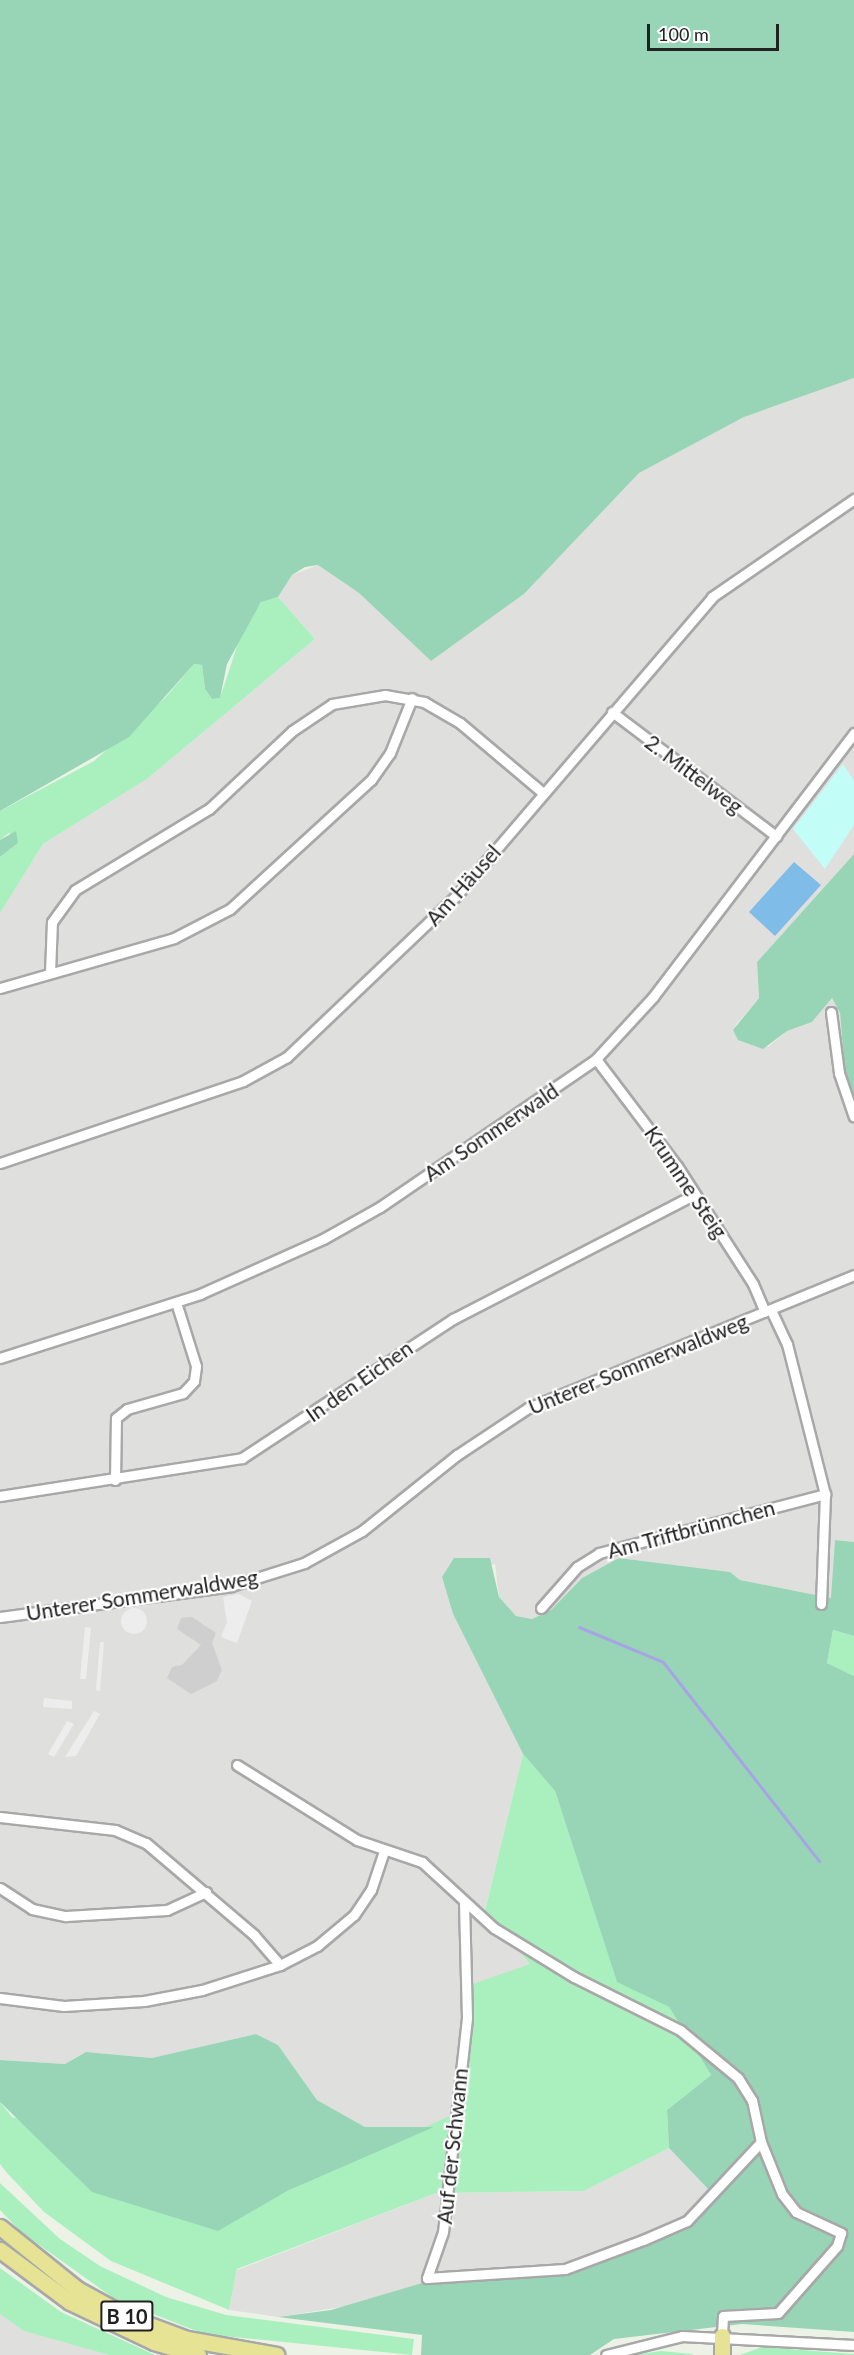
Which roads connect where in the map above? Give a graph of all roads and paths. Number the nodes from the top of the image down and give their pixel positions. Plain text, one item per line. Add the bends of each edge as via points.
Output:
1 (854, 499) edge
2 (412, 698) junction
3 (612, 712) junction
4 (854, 734) edge
5 (543, 793) junction
6 (776, 836) junction
7 (50, 973) junction
8 (0, 988) edge
9 (831, 1012) dead end
10 (596, 1059) junction
11 (854, 1117) edge
12 (0, 1163) edge
13 (695, 1194) junction
14 (854, 1275) edge
15 (176, 1302) junction
16 (768, 1311) junction
17 (0, 1358) edge
18 (115, 1480) junction
19 (825, 1494) junction
20 (0, 1496) edge
21 (821, 1604) dead end
22 (541, 1608) dead end
23 (0, 1617) edge
24 (237, 1765) dead end
25 (0, 1817) edge
26 (384, 1851) junction
27 (0, 1888) edge
28 (206, 1892) junction
29 (464, 1903) junction
30 (280, 1965) junction
31 (0, 1998) edge
32 (761, 2142) junction
33 (0, 2227) edge
34 (0, 2250) edge
35 (722, 2336) junction
36 (854, 2345) edge
37 (198, 2355) edge
38 (278, 2355) edge
39 (606, 2355) edge
40 (722, 2355) edge

1 - 3 street, Am Häusel via 712,597
2 - 5 street via 460,723
2 - 7 street via 390,753 371,780 230,909 174,938
2 - 7 street via 357,697 320,710 209,809 94,874 52,922
3 - 5 street, Am Häusel
3 - 6 street, 2. Mittelweg
4 - 6 street, Am Sommerwald
5 - 12 street, Am Häusel via 443,909 274,1067
6 - 10 street, Am Sommerwald via 633,1022
7 - 8 street
9 - 11 street via 839,1073
10 - 13 street, Krumme Steig
10 - 15 street, Am Sommerwald via 380,1208 270,1266
13 - 16 street, Krumme Steig
13 - 18 street, In den Eichen via 453,1318 242,1458
14 - 16 street, Unterer Sommerwaldweg
15 - 17 street, Am Sommerwald
15 - 18 street via 196,1366 194,1381 183,1393 126,1409 116,1418
16 - 19 street, Krumme Steig via 787,1344
16 - 23 street, Unterer Sommerwaldweg via 528,1408 464,1450 362,1531 304,1563 231,1586
18 - 20 street, In den Eichen
19 - 21 street, Krumme Steig
19 - 22 street, Am Triftbrünnchen via 599,1553 564,1580
24 - 26 street via 340,1831
25 - 28 street via 131,1835 160,1852
26 - 29 street via 422,1862
26 - 30 street via 371,1890 354,1915 317,1946
27 - 28 street via 32,1909 66,1916 167,1910
28 - 30 street
29 - 32 street via 529,1951 712,2051 746,2087
29 - 32 street, Auf der Schwann via 467,2018 443,2232 427,2278 565,2269 643,2240 687,2221
30 - 31 street via 202,1990 144,2001 64,2006
32 - 35 street via 792,2208 837,2227 840,2239 778,2313 723,2316
33 - 38 highway, B 10 via 77,2289 128,2316 187,2339
34 - 37 highway, B 10 via 70,2302 134,2333
35 - 36 street
35 - 39 street via 663,2339
35 - 40 highway

